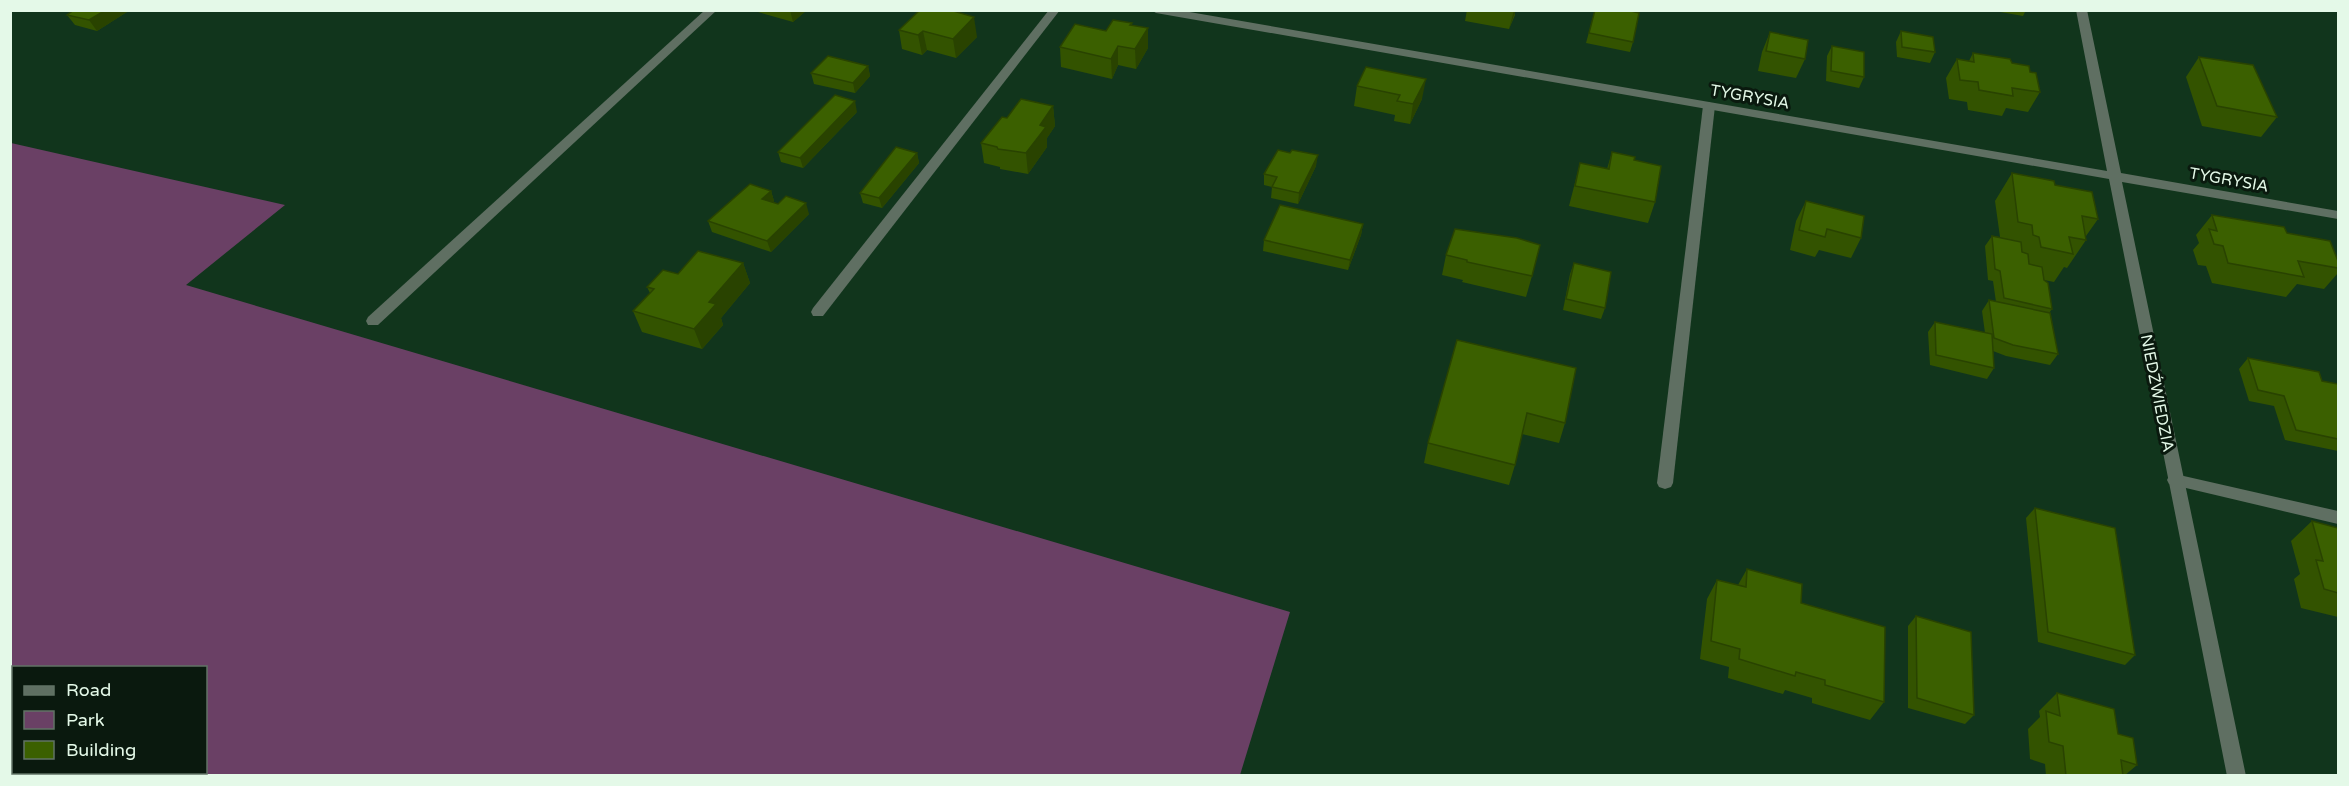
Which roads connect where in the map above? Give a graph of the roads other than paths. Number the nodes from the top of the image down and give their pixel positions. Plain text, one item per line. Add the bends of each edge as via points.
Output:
1 (712, 10) edge
2 (1055, 10) edge
3 (1156, 10) edge
4 (2081, 10) edge
5 (1709, 106) junction
6 (2114, 175) junction
7 (2338, 215) edge
8 (818, 312) dead end
9 (373, 321) dead end
10 (2175, 480) junction
11 (1665, 483) dead end
12 (2338, 518) edge
13 (2237, 776) edge

1 - 9 street
2 - 8 street
3 - 5 street, TYGRYSIA
4 - 6 street, NIEDŹWIEDZIA
5 - 6 street, TYGRYSIA
5 - 11 street
6 - 7 street, TYGRYSIA
6 - 10 street, NIEDŹWIEDZIA
10 - 12 street
10 - 13 street, NIEDŹWIEDZIA

